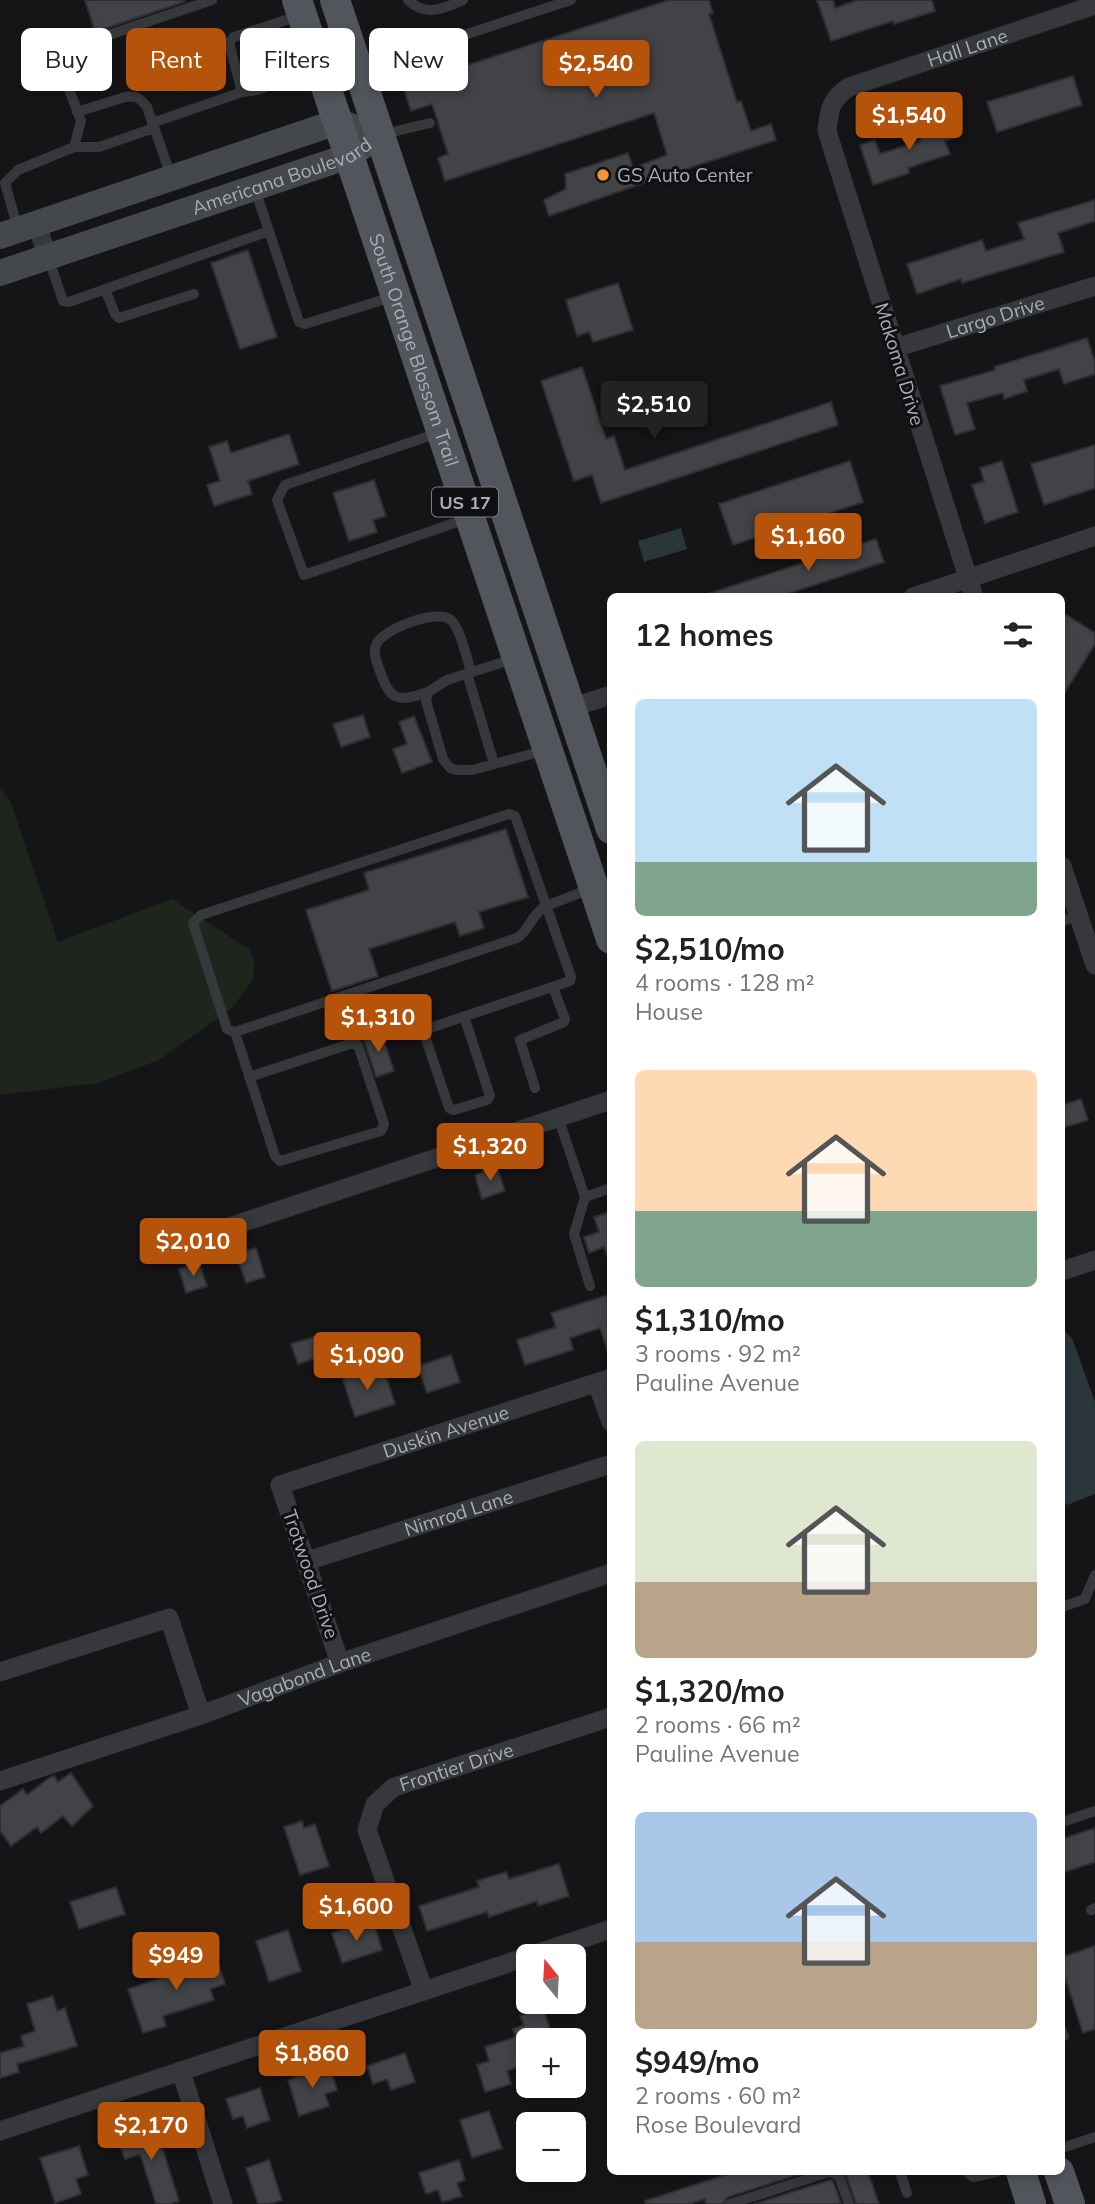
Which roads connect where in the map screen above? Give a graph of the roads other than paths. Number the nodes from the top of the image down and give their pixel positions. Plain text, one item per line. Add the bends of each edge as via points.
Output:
1 (212, 0) edge
2 (335, 0) edge
3 (408, 0) edge
4 (463, 0) edge
5 (571, 0) edge
6 (1095, 5) edge
7 (299, 8) edge
8 (262, 28) edge
9 (240, 35) edge
10 (359, 72) junction
11 (240, 84) edge
12 (252, 91) edge
13 (242, 92) joint
14 (77, 112) junction
15 (337, 122) junction
16 (429, 123) dead end
17 (153, 125) junction
18 (827, 131) joint
19 (380, 135) junction
20 (74, 147) junction
21 (349, 156) junction
22 (172, 178) junction
23 (254, 187) junction
24 (18, 230) edge
25 (269, 231) junction
26 (47, 257) junction
27 (0, 273) edge
28 (1095, 286) edge
29 (105, 289) junction
30 (194, 294) dead end
31 (395, 296) junction
32 (895, 348) junction
33 (442, 432) junction
34 (470, 517) junction
35 (1095, 536) edge
36 (971, 588) edge
37 (939, 593) edge
38 (517, 658) junction
39 (469, 673) junction
40 (428, 692) junction
41 (607, 696) edge
42 (570, 708) junction
43 (547, 750) junction
44 (494, 764) junction
45 (607, 816) edge
46 (1065, 876) edge
47 (594, 887) junction
48 (546, 906) junction
49 (1080, 923) edge
50 (607, 927) edge
51 (1095, 965) edge
52 (553, 987) junction
53 (464, 1016) junction
54 (235, 1032) junction
55 (249, 1077) junction
56 (535, 1088) dead end
57 (607, 1101) edge
58 (558, 1117) junction
59 (607, 1189) edge
60 (585, 1197) junction
61 (181, 1244) dead end
62 (1095, 1260) edge
63 (1065, 1270) edge
64 (590, 1286) dead end
65 (604, 1381) edge
66 (607, 1399) edge
67 (607, 1465) edge
68 (280, 1485) joint
69 (307, 1561) junction
70 (607, 1574) edge
71 (1095, 1575) edge
72 (1065, 1606) edge
73 (340, 1663) junction
74 (0, 1672) edge
75 (201, 1715) junction
76 (607, 1718) edge
77 (0, 1781) edge
78 (1095, 1811) edge
79 (1065, 1821) edge
80 (607, 1929) edge
81 (424, 1991) junction
82 (181, 2071) junction
83 (0, 2131) edge
84 (1095, 2137) edge
85 (1065, 2147) edge
86 (821, 2175) edge
87 (837, 2175) edge
88 (901, 2175) edge
89 (1022, 2175) edge
90 (1060, 2175) edge
91 (907, 2193) dead end
92 (223, 2204) edge
93 (730, 2204) edge
94 (849, 2204) edge
95 (1031, 2204) edge
96 (1070, 2204) edge

1 - 14 lane via 64,50 58,60
2 - 10 main road, South Orange Blossom Trail / US 17
3 - 4 lane via 425,11
5 - 10 lane
6 - 18 street, Hall Lane via 849,87 836,95
7 - 8 lane
7 - 15 main road, South Orange Blossom Trail / US 17
9 - 11 lane via 229,43
10 - 19 main road, South Orange Blossom Trail / US 17
12 - 13 lane
13 - 17 lane
14 - 17 lane via 132,96 147,107
14 - 20 lane via 81,121
15 - 19 main road, Americana Boulevard
15 - 21 main road, South Orange Blossom Trail / US 17
15 - 22 main road, Americana Boulevard
16 - 19 lane
17 - 20 lane via 99,147
17 - 22 lane
18 - 32 street, Makoma Drive
19 - 21 main road, Americana Boulevard
19 - 42 main road, South Orange Blossom Trail / US 17
20 - 24 lane via 9,177 5,183
21 - 23 main road, Americana Boulevard
21 - 31 main road, South Orange Blossom Trail / US 17
22 - 24 main road, Americana Boulevard
23 - 25 lane
23 - 26 main road, Americana Boulevard
24 - 26 street
25 - 29 lane
25 - 31 lane via 299,322
26 - 27 main road, Americana Boulevard
26 - 29 lane via 63,300
28 - 32 street, Largo Drive
29 - 30 lane via 119,318
31 - 33 main road, South Orange Blossom Trail / US 17
32 - 36 street, Makoma Drive
33 - 34 main road, South Orange Blossom Trail / US 17
33 - 34 lane via 285,485 277,500 304,575
34 - 38 main road, South Orange Blossom Trail / US 17
35 - 36 street
36 - 37 street
38 - 39 lane
38 - 43 main road, South Orange Blossom Trail / US 17
39 - 40 lane
39 - 40 lane via 457,630 444,616 434,615 381,637 374,653 386,689 400,699
39 - 44 lane
40 - 44 lane via 426,701 443,759 450,768 472,770
41 - 42 street
42 - 45 main road, South Orange Blossom Trail / US 17
43 - 44 lane
43 - 47 main road, South Orange Blossom Trail / US 17
46 - 49 street
47 - 48 lane
47 - 50 main road, South Orange Blossom Trail / US 17
48 - 52 lane via 571,977
48 - 54 lane via 517,938
48 - 54 lane via 515,816 509,814 201,915 192,923 227,1029
49 - 51 street
52 - 53 lane
52 - 56 lane via 564,1022 520,1040
53 - 53 lane via 424,1033 449,1108 454,1110 490,1096
54 - 55 lane
55 - 55 lane via 280,1161 381,1131 384,1125 358,1045 353,1043
57 - 58 street
58 - 60 lane
58 - 61 street
59 - 60 lane
60 - 64 lane via 574,1234
62 - 63 street
65 - 66 street
65 - 68 street, Duskin Avenue
67 - 69 street, Nimrod Lane
68 - 69 street, Trotwood Drive
69 - 73 street, Trotwood Drive
70 - 73 street, Vagabond Lane
71 - 72 lane via 1085,1599
73 - 75 street, Vagabond Lane
74 - 75 street via 169,1618
75 - 77 street, Vagabond Lane
76 - 81 street, Frontier Drive via 394,1787 375,1804 367,1830
78 - 79 lane
80 - 81 street
81 - 82 street
82 - 83 street
82 - 92 street
84 - 85 lane
86 - 93 lane
87 - 94 lane
88 - 91 lane
89 - 95 main road
90 - 96 main road

